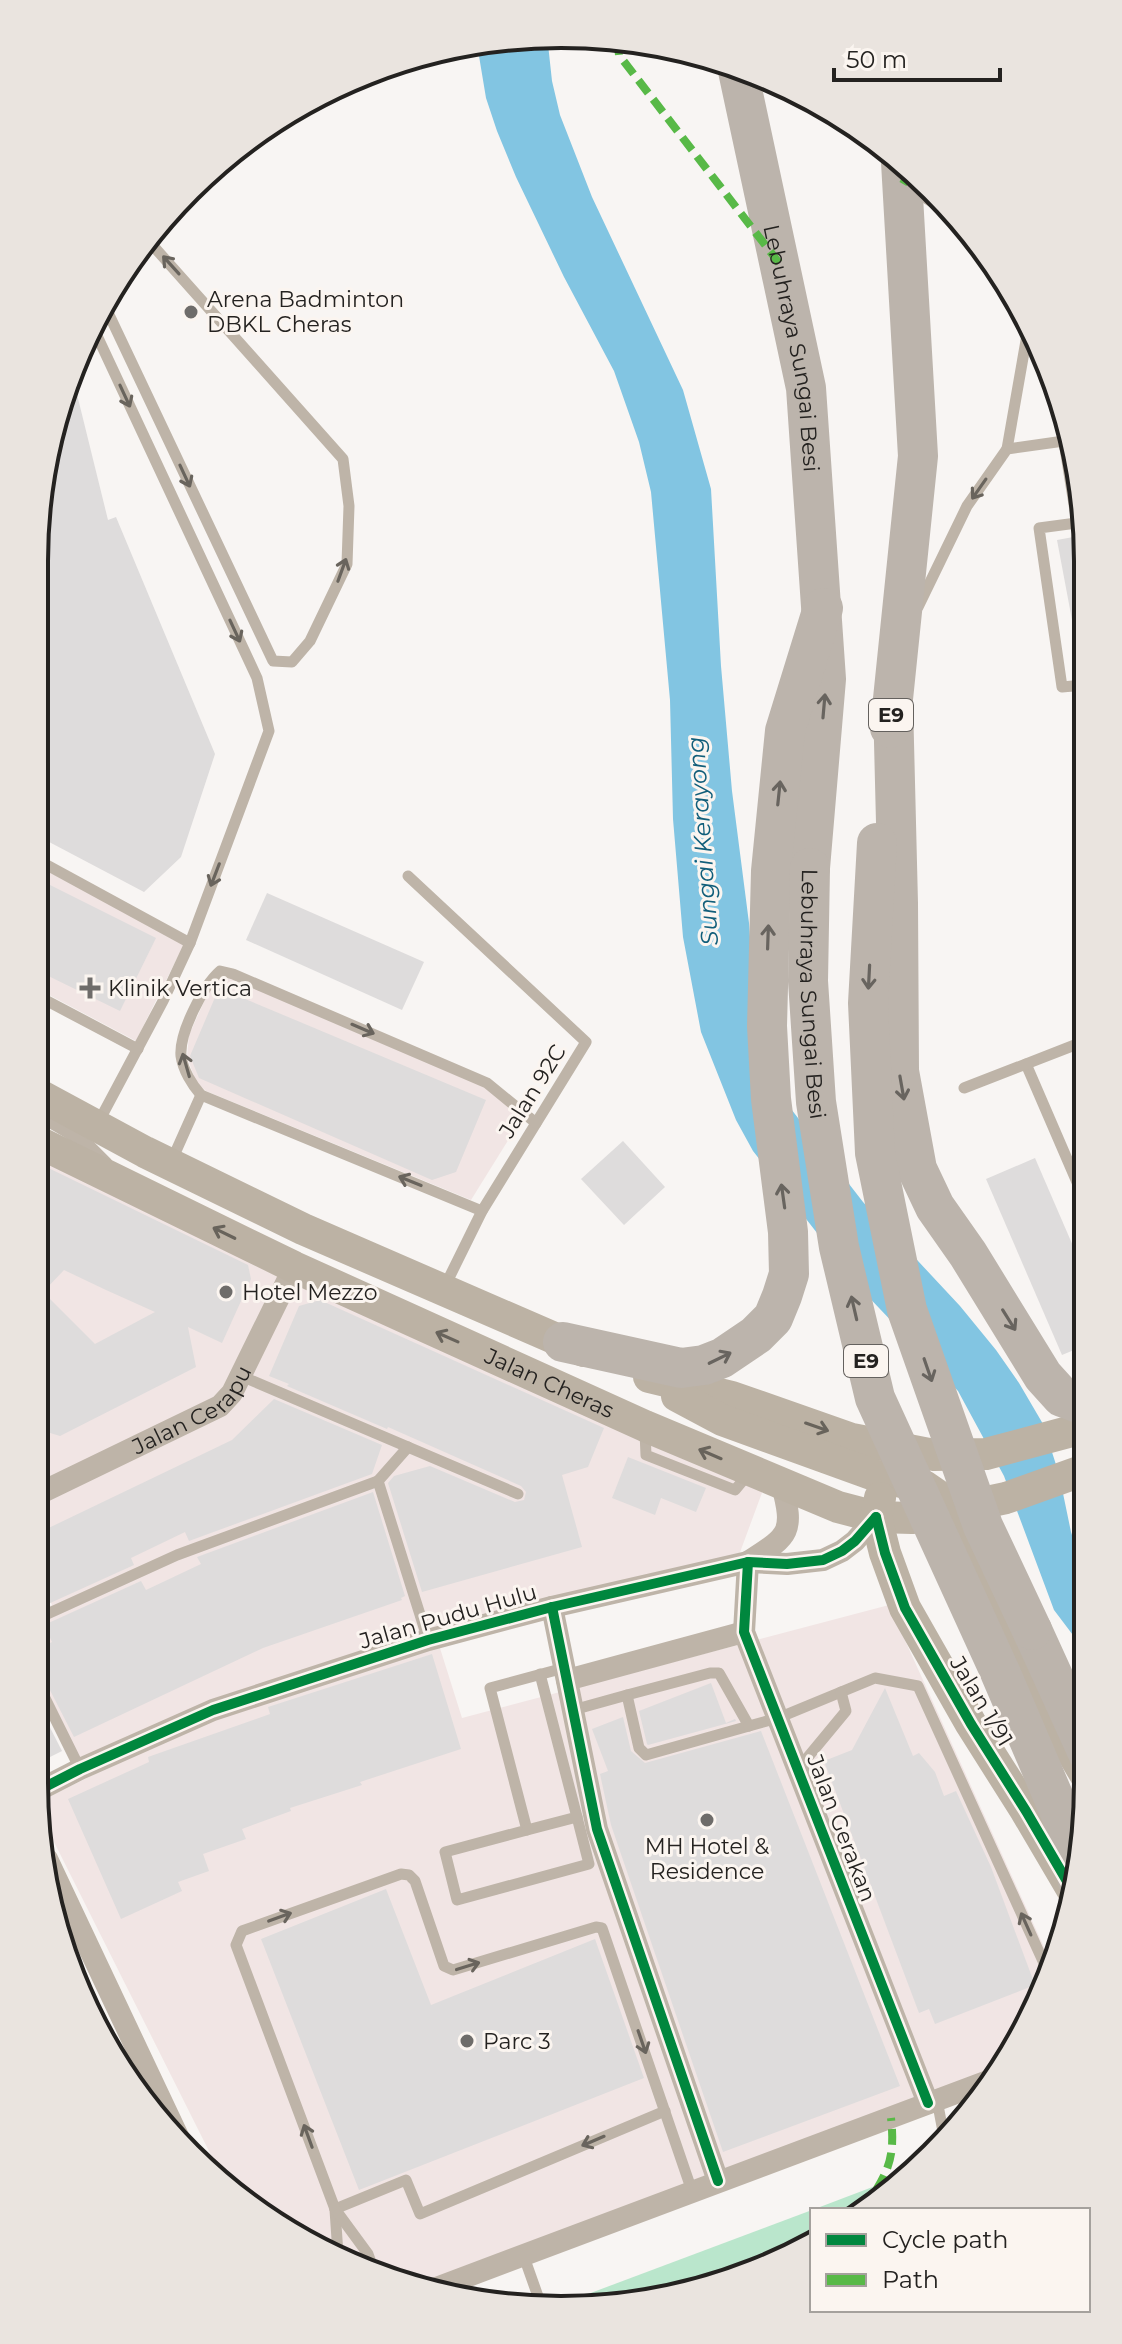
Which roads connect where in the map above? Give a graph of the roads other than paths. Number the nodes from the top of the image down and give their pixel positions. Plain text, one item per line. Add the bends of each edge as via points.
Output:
1 (740, 80) edge
2 (902, 178) edge
3 (155, 248) edge
4 (110, 317) edge
5 (99, 339) edge
6 (1025, 344) edge
7 (1060, 442) edge
8 (1007, 449) junction
9 (1073, 523) edge
10 (823, 608) junction
11 (899, 644) junction
12 (1074, 686) edge
13 (893, 702) junction
14 (48, 866) edge
15 (408, 876) dead end
16 (190, 943) junction
17 (48, 1001) edge
18 (1074, 1045) edge
19 (138, 1049) junction
20 (1026, 1064) junction
21 (964, 1088) dead end
22 (201, 1095) junction
23 (48, 1099) edge
24 (48, 1116) edge
25 (48, 1120) edge
26 (536, 1123) junction
27 (97, 1125) junction
28 (48, 1147) edge
29 (157, 1158) junction
30 (1074, 1175) edge
31 (129, 1187) junction
32 (482, 1211) junction
33 (294, 1267) junction
34 (443, 1290) junction
35 (563, 1342) junction
36 (635, 1374) junction
37 (241, 1376) junction
38 (1074, 1410) edge
39 (1074, 1425) edge
40 (408, 1447) junction
41 (903, 1451) junction
42 (1074, 1473) edge
43 (885, 1479) junction
44 (378, 1481) junction
45 (782, 1485) junction
46 (48, 1489) edge
47 (518, 1494) dead end
48 (1001, 1499) junction
49 (950, 1510) junction
50 (876, 1517) junction
51 (969, 1552) junction
52 (748, 1562) junction
53 (552, 1607) junction
54 (48, 1614) edge
55 (744, 1632) junction
56 (428, 1640) junction
57 (540, 1674) junction
58 (565, 1674) junction
59 (841, 1692) junction
60 (627, 1695) junction
61 (48, 1704) edge
62 (573, 1710) junction
63 (778, 1718) junction
64 (1074, 1723) edge
65 (749, 1726) junction
66 (1074, 1756) edge
67 (80, 1769) junction
68 (798, 1770) junction
69 (48, 1785) edge
70 (577, 1817) junction
71 (527, 1830) junction
72 (1071, 1835) edge
73 (1065, 1878) edge
74 (58, 1882) edge
75 (1042, 1960) edge
76 (975, 2086) edge
77 (932, 2102) junction
78 (165, 2108) edge
79 (665, 2111) junction
80 (940, 2128) edge
81 (718, 2181) junction
82 (692, 2191) junction
83 (335, 2209) junction
84 (337, 2245) edge
85 (523, 2254) junction
86 (370, 2259) edge
87 (448, 2283) edge
88 (538, 2295) edge

1 - 10 highway, Lebuhraya Sungai Besi / E9 via 806,388
2 - 11 highway, E9 via 918,456
4 -> 3 lane via 273,661 292,662 310,641 347,564 349,506 343,459
5 -> 16 lane via 257,678 269,731
6 - 8 lane
7 - 8 lane
8 -> 11 lane via 967,506
9 - 12 lane via 1039,528 1062,687
35 -> 10 highway via 681,1368 704,1365 740,1347 773,1318 789,1274 767,1026 771,871 785,731
72 -> 10 highway, Lebuhraya Sungai Besi / E9, bridge via 875,1398 839,1247 816,1102 808,981 810,868 826,679
11 - 13 highway, E9
13 -> 38 highway via 899,1071 917,1169 935,1207 1043,1376
13 -> 64 highway, E9, bridge via 877,843 868,1003 875,1153 907,1310 983,1526
14 - 16 lane
15 - 26 lane, Jalan 92C via 586,1042
16 - 19 lane
17 - 19 lane
18 - 20 lane
19 - 27 lane
20 - 21 lane
20 - 30 lane
22 -> 26 lane via 181,1057 184,1035 208,982 220,971 487,1083
22 - 29 lane
32 -> 22 lane
23 - 27 main road, Jalan Cheras
24 - 29 lane
25 - 31 lane via 90,1146
26 - 32 lane, Jalan 92C
27 - 29 main road, Jalan Cheras
28 - 31 main road, Jalan Cheras
29 - 34 main road, Jalan Cheras
33 -> 31 main road, Jalan Cheras
32 - 34 lane, Jalan 92C
33 - 37 street, Jalan Cerapu
45 -> 33 main road, Jalan Cheras
34 - 35 main road, Jalan Cheras
35 - 36 main road, Jalan Cheras
36 -> 41 main road, Jalan Cheras via 732,1397
36 - 43 main road via 722,1420
37 - 40 lane
37 - 46 street, Jalan Cerapu via 220,1406
39 - 41 main road, Jalan Cheras via 986,1454
40 - 44 lane
40 - 47 lane
41 - 43 main road
42 - 48 main road, Jalan Cheras
43 - 49 main road via 924,1486
43 - 50 main road
44 - 54 lane via 177,1555
44 - 56 lane
45 - 50 main road, Jalan Cheras
45 - 52 street, Jalan Pudu Hulu via 789,1526 780,1541
48 - 49 main road, Jalan Cheras
48 - 51 main road via 979,1525
49 - 50 main road, Jalan Cheras via 912,1518
49 - 51 main road
50 - 52 street, Jalan Pudu Hulu via 855,1541 823,1560
50 - 73 main road, Jalan 1/91 via 905,1608
51 - 66 main road via 1021,1667
52 - 53 street, Jalan Pudu Hulu
52 - 55 street, Jalan Gerakan
53 - 56 street, Jalan Pudu Hulu
53 - 58 street
55 - 58 street
55 - 63 street, Jalan Gerakan
56 - 67 street, Jalan Pudu Hulu via 213,1710
57 - 58 lane
57 - 70 lane
57 - 71 lane via 490,1688
58 - 62 street
59 - 63 lane
59 - 68 lane via 846,1711
75 -> 59 lane via 918,1686 875,1678
60 - 62 lane
60 - 65 lane via 719,1673
60 - 65 lane via 639,1748 646,1755
61 - 67 lane
62 - 81 street via 597,1829
63 - 65 lane
63 - 68 street, Jalan Gerakan
67 - 69 street, Jalan Pudu Hulu
68 - 77 street, Jalan Gerakan
70 - 71 lane
70 - 71 lane via 589,1864 457,1900 445,1852
74 - 78 street
76 - 77 street
77 - 80 lane
77 - 81 street
79 - 82 lane
79 -> 83 lane via 420,2214 406,2180
83 -> 79 lane via 236,1945 242,1931 401,1874 415,1881 449,1969 602,1928
81 - 82 street
82 - 85 street
83 - 84 lane
83 - 86 lane
85 - 87 street
85 - 88 lane

